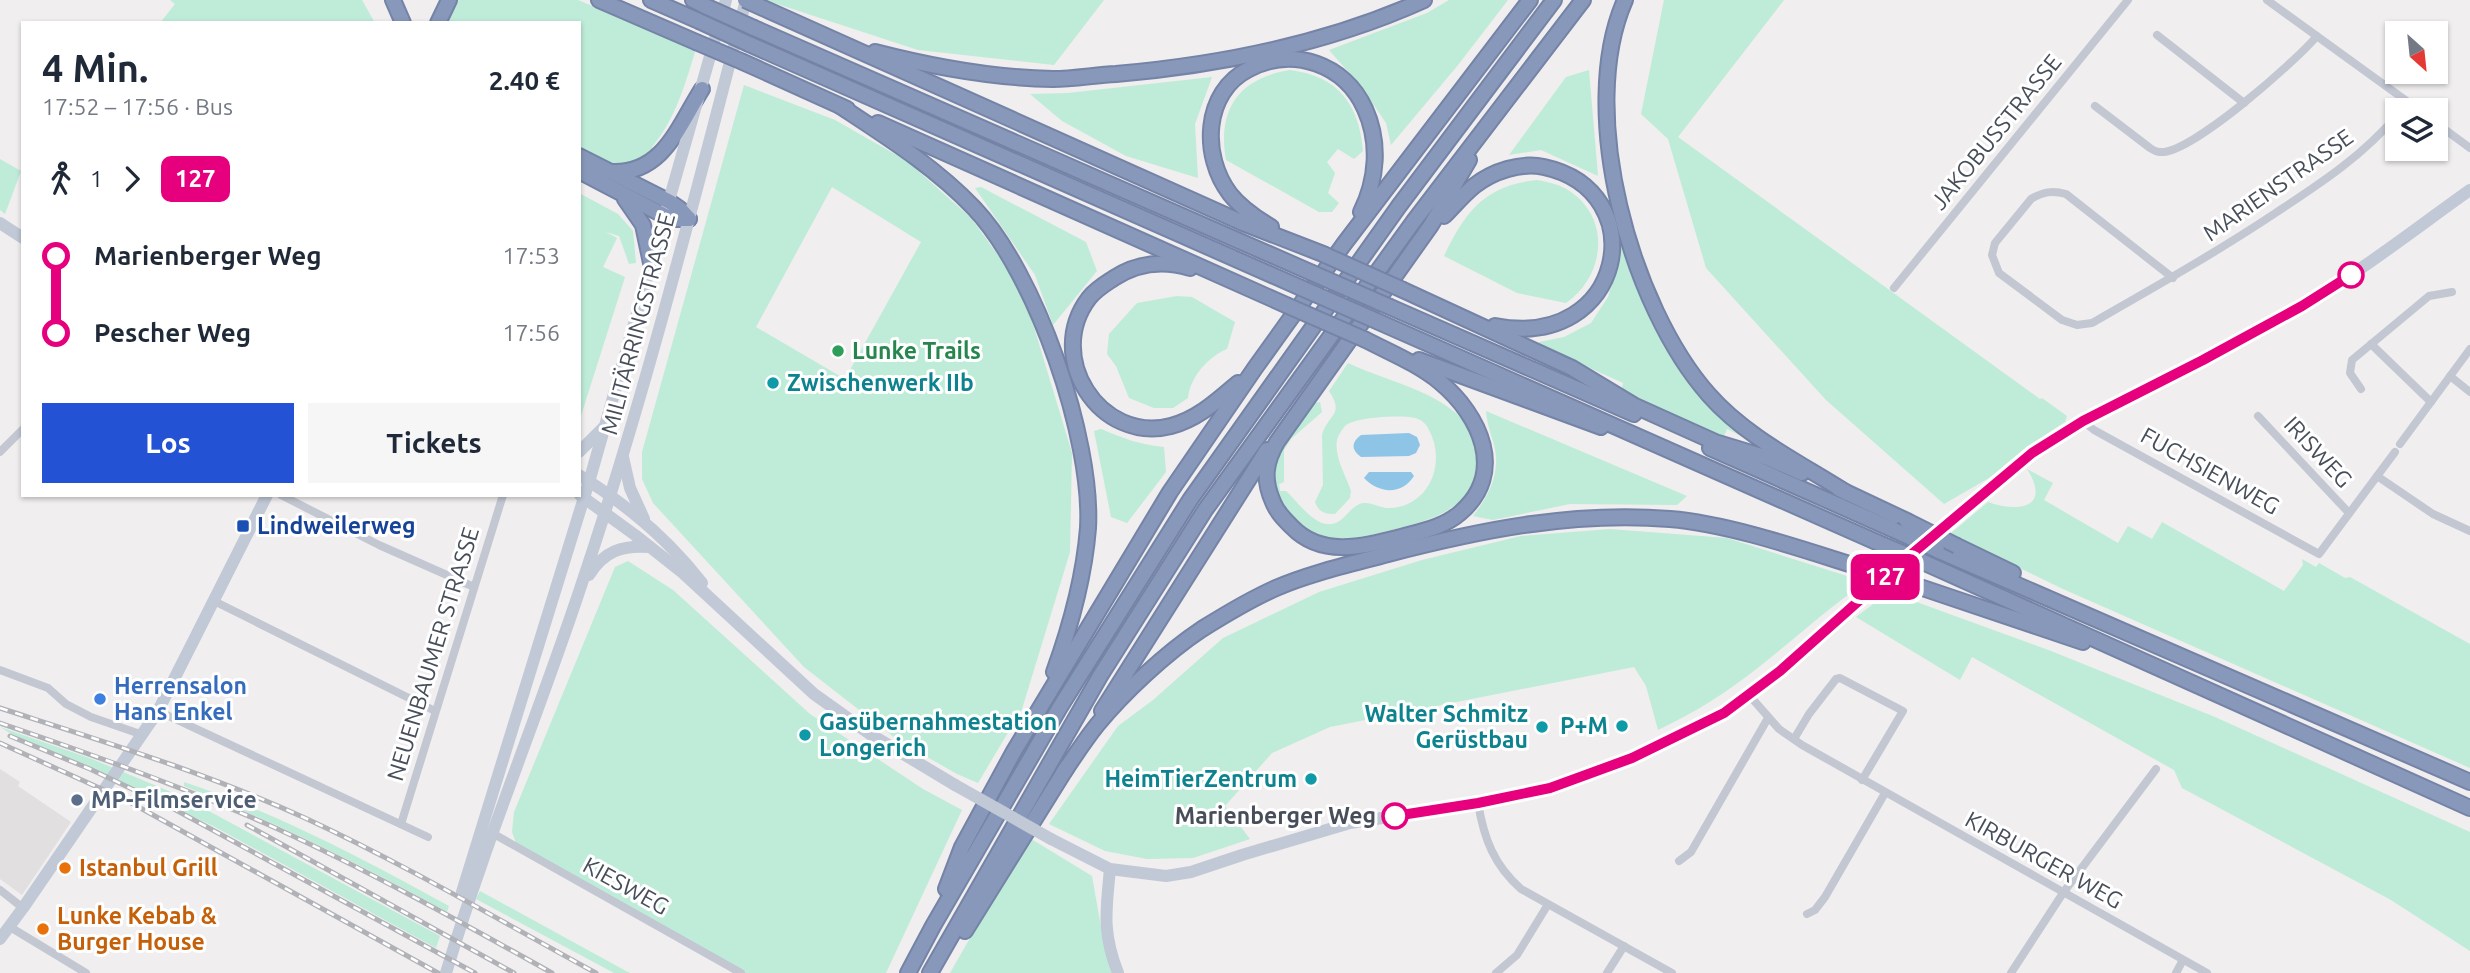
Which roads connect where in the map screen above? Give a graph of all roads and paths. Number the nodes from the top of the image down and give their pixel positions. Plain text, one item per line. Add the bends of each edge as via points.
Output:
1 (393, 0) edge
2 (449, 0) edge
3 (599, 0) edge
4 (651, 0) edge
5 (726, 0) edge
6 (745, 0) edge
7 (1424, 0) edge
8 (1530, 0) edge
9 (1554, 0) edge
10 (1583, 0) edge
11 (1625, 0) edge
12 (2128, 0) edge
13 (2267, 0) edge
14 (699, 3) edge
15 (402, 21) edge
16 (439, 21) edge
17 (2157, 35) dead end
18 (2317, 36) junction
19 (836, 42) junction
20 (702, 89) junction
21 (2402, 98) edge
22 (2244, 103) junction
23 (840, 106) junction
24 (1503, 106) junction
25 (2095, 106) dead end
26 (2385, 127) edge
27 (2448, 132) edge
28 (2470, 148) edge
29 (581, 157) edge
30 (612, 172) junction
31 (581, 173) edge
32 (2470, 190) edge
33 (622, 195) junction
34 (667, 209) junction
35 (689, 219) junction
36 (0, 223) edge
37 (21, 237) edge
38 (1290, 240) junction
39 (1344, 244) junction
40 (651, 263) junction
41 (1398, 271) junction
42 (2173, 278) junction
43 (1232, 280) junction
44 (1894, 288) dead end
45 (2452, 292) dead end
46 (1454, 312) junction
47 (1366, 340) junction
48 (2371, 344) junction
49 (1342, 349) junction
50 (2470, 349) edge
51 (1255, 368) junction
52 (2450, 376) junction
53 (2361, 389) dead end
54 (2470, 392) edge
55 (2431, 402) junction
56 (2258, 416) dead end
57 (2083, 421) junction
58 (605, 425) junction
59 (21, 431) edge
60 (1649, 441) junction
61 (581, 450) edge
62 (0, 452) edge
63 (623, 456) junction
64 (2377, 476) junction
65 (584, 478) edge
66 (1847, 493) junction
67 (582, 496) edge
68 (610, 496) junction
69 (266, 497) edge
70 (285, 497) edge
71 (502, 497) edge
72 (605, 512) junction
73 (2349, 513) junction
74 (645, 523) junction
75 (2470, 531) edge
76 (650, 547) junction
77 (474, 587) junction
78 (580, 589) junction
79 (2046, 596) junction
80 (214, 601) junction
81 (722, 608) junction
82 (2146, 663) junction
83 (0, 670) edge
84 (1749, 695) junction
85 (435, 710) junction
86 (158, 711) junction
87 (1034, 716) junction
88 (1768, 718) junction
89 (144, 735) junction
90 (1794, 739) junction
91 (2156, 769) dead end
92 (1063, 773) junction
93 (1862, 780) junction
94 (2470, 782) edge
95 (1885, 793) junction
96 (1478, 803) junction
97 (2470, 808) edge
98 (401, 824) junction
99 (492, 833) junction
100 (428, 837) dead end
101 (1679, 861) dead end
102 (1110, 869) junction
103 (0, 890) edge
104 (2063, 893) junction
105 (1547, 906) junction
106 (23, 908) junction
107 (1807, 914) dead end
108 (933, 926) junction
109 (10, 927) junction
110 (0, 939) edge
111 (1624, 946) junction
112 (2183, 960) junction
113 (86, 973) edge
114 (438, 973) edge
115 (446, 973) edge
116 (741, 973) edge
117 (908, 973) edge
118 (931, 973) edge
119 (1118, 973) edge
120 (1496, 973) edge
121 (1606, 973) edge
122 (1672, 973) edge
123 (2011, 973) edge
124 (2176, 973) edge
125 (2207, 973) edge

1 - 15 highway
2 - 16 highway
3 - 23 highway, bridge
4 - 60 highway, bridge
5 - 20 street, MILITÄRRINGSTRASSE
6 - 19 highway, bridge
6 - 35 street, MILITÄRRINGSTRASSE
7 - 19 highway via 1344,32 1247,54 1155,70 1054,79 922,64
8 - 39 highway
9 - 108 highway via 1399,206 1190,500 1060,708
10 - 24 highway
11 - 66 highway via 1611,41 1607,128 1626,228 1654,307 1684,363 1709,396 1759,437
12 - 44 street, JAKOBUSSTRASSE
13 - 18 street
14 - 79 highway, bridge
17 - 22 street
18 - 21 street
18 - 22 street
19 - 38 highway
20 - 30 highway via 658,158 639,170
20 - 34 street, MILITÄRRINGSTRASSE
22 - 25 street via 2194,138 2160,153
23 - 43 highway
23 - 87 highway via 914,154 976,209 1023,278 1056,361 1084,466 1088,527 1069,629
24 - 41 highway
24 - 118 highway via 1205,510 1100,676
26 - 42 street, MARIENSTRASSE via 2359,156
27 - 28 street
29 - 30 highway
30 - 34 highway
31 - 33 highway
32 - 57 street via 2330,289
33 - 34 highway
33 - 40 highway via 643,225
34 - 35 highway via 675,219
34 - 40 street, MILITÄRRINGSTRASSE
35 - 63 street, MILITÄRRINGSTRASSE
36 - 37 street
38 - 39 highway via 1230,195 1210,146 1214,111 1233,81 1248,69 1289,58 1323,65 1339,75 1369,118 1375,154 1370,189
38 - 46 highway, bridge
39 - 51 highway
40 - 58 street, MILITÄRRINGSTRASSE
41 - 46 highway via 1475,186 1511,168 1536,165 1556,169 1592,192 1605,213 1613,248 1605,281 1587,306 1535,329 1492,325
41 - 49 highway
42 - 42 street, MARIENSTRASSE via 2066,194 2056,191 2031,199 1993,248 1993,262 2005,280 2070,324 2092,323
43 - 47 highway, bridge
43 - 51 highway via 1162,263 1124,271 1089,298 1080,314 1072,355 1077,374 1098,405 1115,418 1152,428 1196,416
45 - 48 street via 2429,296
46 - 66 highway via 1572,368 1635,406
47 - 49 highway via 1442,384 1481,436 1485,451 1482,482 1475,498 1446,522 1368,545 1332,547 1298,533 1275,506 1267,488 1268,458
47 - 60 highway via 1585,422
48 - 53 street via 2352,360 2350,373
48 - 55 street
49 - 92 highway via 1276,435
50 - 52 street
51 - 87 highway via 1170,492
52 - 54 street
52 - 55 street
55 - 64 street
56 - 73 street, IRISWEG
57 - 73 street, FUCHSIENWEG via 2319,554
57 - 84 street via 2020,463
58 - 61 street
58 - 65 street, MILITÄRRINGSTRASSE
59 - 62 street
60 - 82 highway, bridge
63 - 68 street, MILITÄRRINGSTRASSE
63 - 74 street
64 - 73 street
64 - 75 street via 2433,514
65 - 67 street, MILITÄRRINGSTRASSE
65 - 68 street
66 - 79 highway, bridge via 2021,577
67 - 72 street
67 - 114 street, MILITÄRRINGSTRASSE
68 - 72 street, MILITÄRRINGSTRASSE
68 - 74 street
69 - 80 street
70 - 77 street
71 - 77 street, NEUENBAUMER STRASSE
72 - 76 street
72 - 78 street, MILITÄRRINGSTRASSE
74 - 81 street via 689,566
76 - 78 street via 610,551
76 - 81 street
77 - 85 street, NEUENBAUMER STRASSE
78 - 99 street, MILITÄRRINGSTRASSE
79 - 94 highway
80 - 85 street
80 - 86 street
81 - 102 street, bridge via 814,694 870,734
82 - 92 highway, bridge via 1865,569 1732,531 1672,520 1597,516 1430,543 1277,588 1200,631 1127,694 1097,725
82 - 97 highway
83 - 89 street via 48,688 91,717
84 - 88 street, KIRBURGER WEG
84 - 96 street via 1705,724 1632,758 1550,788
85 - 98 street, NEUENBAUMER STRASSE
86 - 89 street
86 - 98 street
87 - 108 highway via 962,846
88 - 90 street, KIRBURGER WEG
88 - 101 street via 1690,852
89 - 106 street
90 - 93 street, KIRBURGER WEG
90 - 93 street via 1836,679 1903,711
91 - 104 street
92 - 118 highway via 958,942
93 - 95 street, KIRBURGER WEG
95 - 104 street, KIRBURGER WEG
95 - 107 street via 1825,897
96 - 102 street via 1350,824 1191,872 1166,876
96 - 105 street via 1487,842 1499,865 1521,890
98 - 100 street
99 - 115 street, MILITÄRRINGSTRASSE
99 - 116 street, KIESWEG
102 - 119 street via 1105,923
103 - 106 street
104 - 112 street, KIRBURGER WEG
104 - 123 street
105 - 111 street
105 - 120 street via 1522,950
106 - 109 street
108 - 117 highway
109 - 110 street
109 - 113 street
111 - 121 street
111 - 122 street
112 - 124 street
112 - 125 street, KIRBURGER WEG

